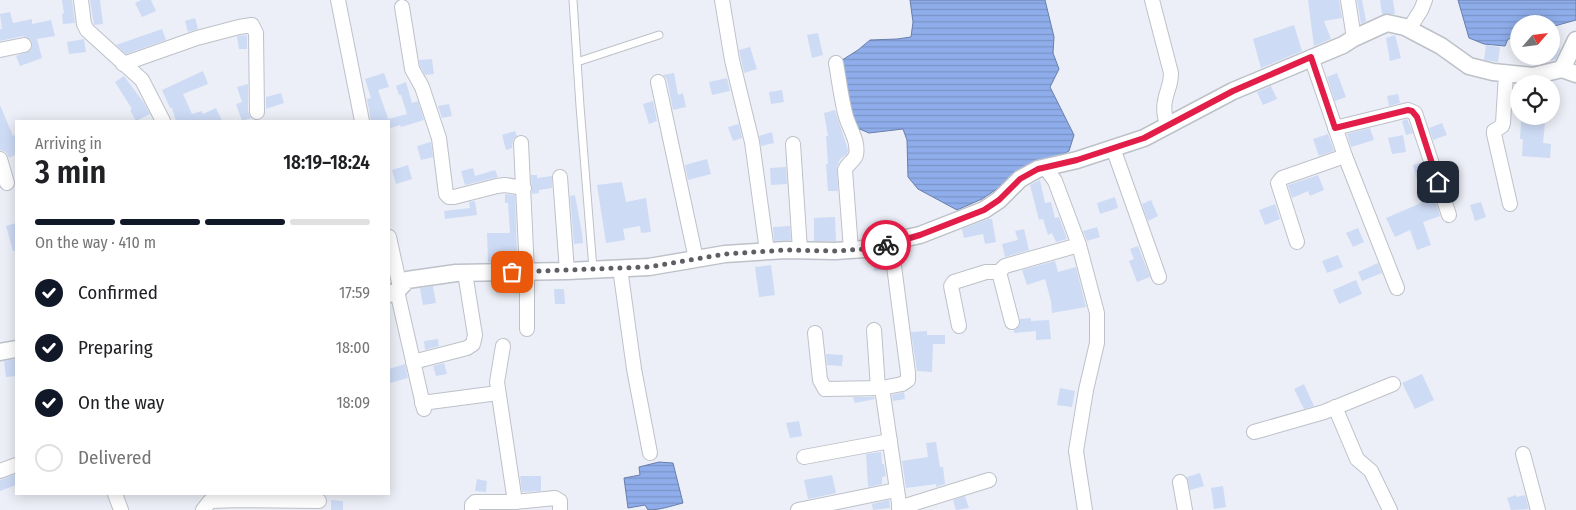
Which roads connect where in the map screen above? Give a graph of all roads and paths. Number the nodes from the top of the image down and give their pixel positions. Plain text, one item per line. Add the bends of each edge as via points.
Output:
1 (82, 0) edge
2 (338, 0) edge
3 (573, 0) edge
4 (722, 0) edge
5 (1152, 0) edge
6 (1348, 0) edge
7 (1425, 0) edge
8 (402, 7) dead end
9 (1409, 29) junction
10 (659, 35) dead end
11 (1354, 38) junction
12 (1576, 40) edge
13 (24, 45) dead end
14 (0, 50) edge
15 (1311, 57) junction
16 (577, 62) junction
17 (836, 63) dead end
18 (123, 64) junction
19 (1569, 72) edge
20 (1506, 74) junction
21 (658, 82) dead end
22 (257, 112) dead end
23 (162, 120) edge
24 (362, 120) edge
25 (1167, 126) junction
26 (1335, 128) junction
27 (521, 143) dead end
28 (793, 144) dead end
29 (1113, 148) junction
30 (1345, 156) junction
31 (0, 159) edge
32 (1044, 167) junction
33 (560, 177) dead end
34 (8, 183) dead end
35 (524, 188) junction
36 (1510, 204) dead end
37 (1448, 215) dead end
38 (1297, 242) dead end
39 (891, 244) junction
40 (1079, 245) junction
41 (390, 246) edge
42 (800, 250) junction
43 (851, 250) junction
44 (767, 251) junction
45 (696, 259) junction
46 (620, 268) junction
47 (594, 270) junction
48 (567, 271) junction
49 (527, 272) junction
50 (999, 272) junction
51 (465, 273) junction
52 (1159, 277) dead end
53 (1397, 288) dead end
54 (395, 291) edge
55 (1012, 322) dead end
56 (959, 326) dead end
57 (526, 329) dead end
58 (874, 330) dead end
59 (815, 333) dead end
60 (503, 346) dead end
61 (15, 349) edge
62 (0, 352) edge
63 (413, 362) junction
64 (1392, 384) dead end
65 (880, 388) junction
66 (498, 393) junction
67 (1335, 407) junction
68 (1254, 432) dead end
69 (890, 440) junction
70 (650, 453) dead end
71 (1522, 454) dead end
72 (804, 457) dead end
73 (15, 465) edge
74 (0, 471) edge
75 (989, 480) dead end
76 (1180, 482) dead end
77 (896, 490) junction
78 (115, 495) edge
79 (319, 501) edge
80 (208, 502) edge
81 (515, 502) junction
82 (899, 509) edge
83 (121, 510) edge
84 (472, 510) edge
85 (560, 510) edge
86 (798, 510) edge
87 (1085, 510) edge
88 (1185, 510) edge
89 (1390, 510) edge
90 (1538, 510) edge

1 - 18 street via 87,30
2 - 24 street
3 - 16 lane
4 - 44 street via 732,60 752,142
5 - 25 street via 1171,73 1164,109
6 - 11 street
7 - 9 street
8 - 35 street via 412,69 422,87 439,138 446,194 454,197 505,185
9 - 11 street via 1388,23
9 - 20 street via 1469,66
10 - 16 lane
11 - 15 street
12 - 19 street
13 - 14 street
15 - 25 street via 1233,91
15 - 26 street
16 - 47 lane
17 - 43 street via 845,115 856,148 854,158 844,170
18 - 22 street via 197,38 252,26 256,33
18 - 23 street via 142,80
19 - 20 street via 1533,76
20 - 36 street via 1503,123 1494,134
21 - 45 street
25 - 29 street
26 - 30 street
26 - 37 street via 1408,110 1415,113
27 - 35 street
28 - 42 street
29 - 32 street
29 - 52 street
30 - 38 street via 1282,178 1278,183
30 - 53 street
31 - 34 street
32 - 39 street via 1020,179 984,210
32 - 40 street via 1055,181
33 - 48 street
35 - 49 street
39 - 43 street
39 - 65 street via 908,380
40 - 50 street via 1005,266
40 - 87 street via 1097,313 1097,343 1076,450
41 - 54 street
42 - 43 street
42 - 44 street
44 - 45 street
45 - 46 street
46 - 47 street
46 - 70 street
47 - 48 street
48 - 49 street
49 - 51 street
49 - 57 street
50 - 55 street
50 - 56 street via 986,272 954,282 951,286
51 - 54 street via 407,280
51 - 63 street via 475,335 473,344
54 - 63 street
58 - 65 street
59 - 65 street via 820,380 825,389
60 - 66 street
61 - 62 street
63 - 66 street via 423,406
64 - 67 street
65 - 69 street
66 - 81 street
67 - 68 street
67 - 89 street via 1357,459 1371,471
69 - 72 street
69 - 77 street
71 - 90 street
73 - 74 street
75 - 82 street
76 - 88 street
77 - 82 street
77 - 86 street
78 - 83 street
79 - 80 street
81 - 84 street via 475,502
81 - 85 street via 555,498 560,501

